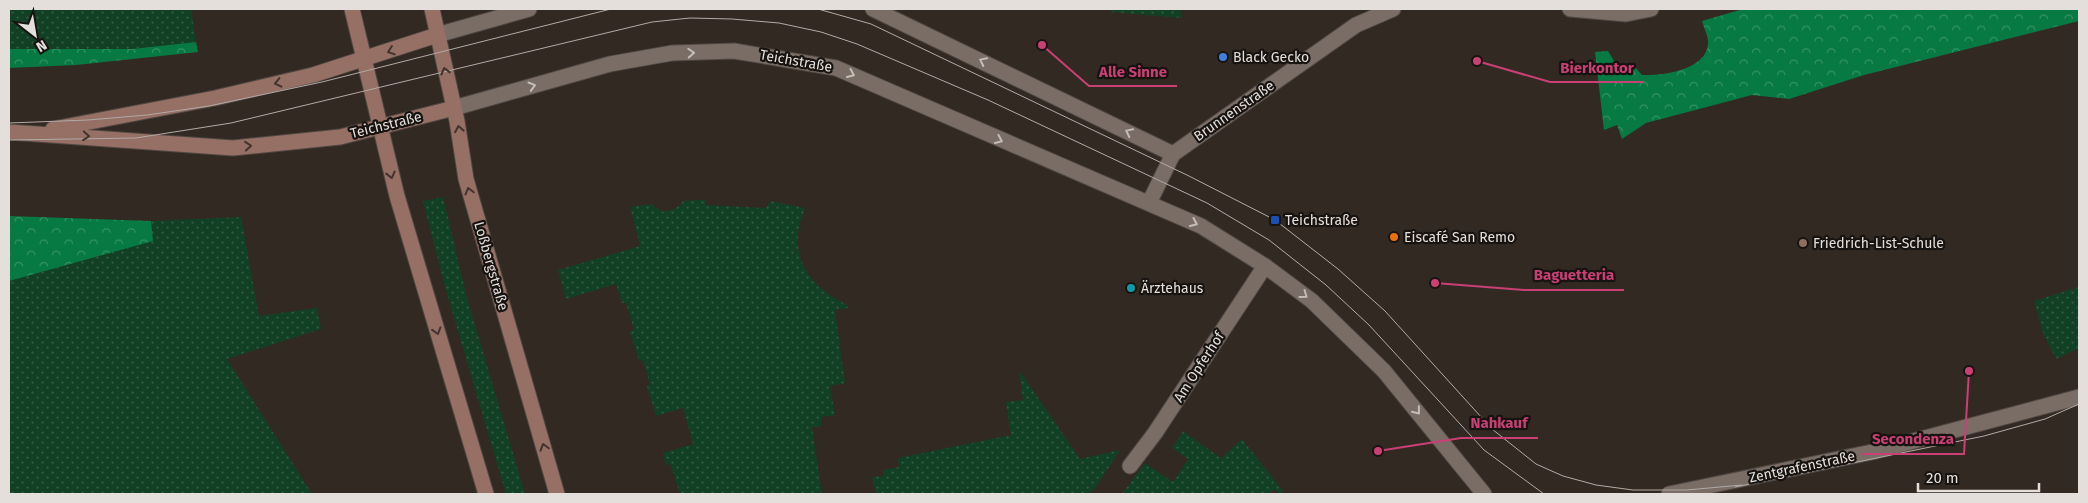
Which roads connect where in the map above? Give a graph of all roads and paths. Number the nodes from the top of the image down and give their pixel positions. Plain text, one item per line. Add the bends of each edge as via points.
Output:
1 (352, 9) edge
2 (432, 9) edge
3 (529, 9) edge
4 (873, 9) edge
5 (1393, 9) edge
6 (1570, 9) edge
7 (1651, 9) edge
8 (437, 35) junction
9 (364, 60) junction
10 (454, 108) junction
11 (380, 128) junction
12 (9, 132) edge
13 (38, 132) junction
14 (1173, 154) junction
15 (1149, 203) junction
16 (1265, 266) junction
17 (2079, 397) edge
18 (1130, 466) dead end
19 (486, 494) edge
20 (558, 494) edge
21 (1484, 494) edge
22 (1669, 494) edge

1 - 9 main road
2 - 8 main road, Loßbergstraße
3 - 8 street, Teichstraße
14 -> 4 street
5 - 14 street, Brunnenstraße via 1356,25
6 - 7 street via 1626,14
8 -> 9 main road, Teichstraße
10 -> 8 main road, Loßbergstraße
9 - 11 main road
9 -> 13 main road, Teichstraße via 215,98
10 - 11 main road, Teichstraße
10 -> 15 street, Teichstraße via 610,64 672,54 734,51 836,68
20 -> 10 main road, Loßbergstraße via 471,198
13 -> 11 main road, Teichstraße via 233,148 309,141
11 -> 19 main road via 397,196
12 - 13 main road, Teichstraße
14 - 15 street, Brunnenstraße
15 -> 16 street, Teichstraße via 1201,226
16 - 18 street, Am Opferhof
16 -> 21 street, Teichstraße via 1312,301 1384,371
17 - 22 street, Zentgrafenstraße via 1872,452

